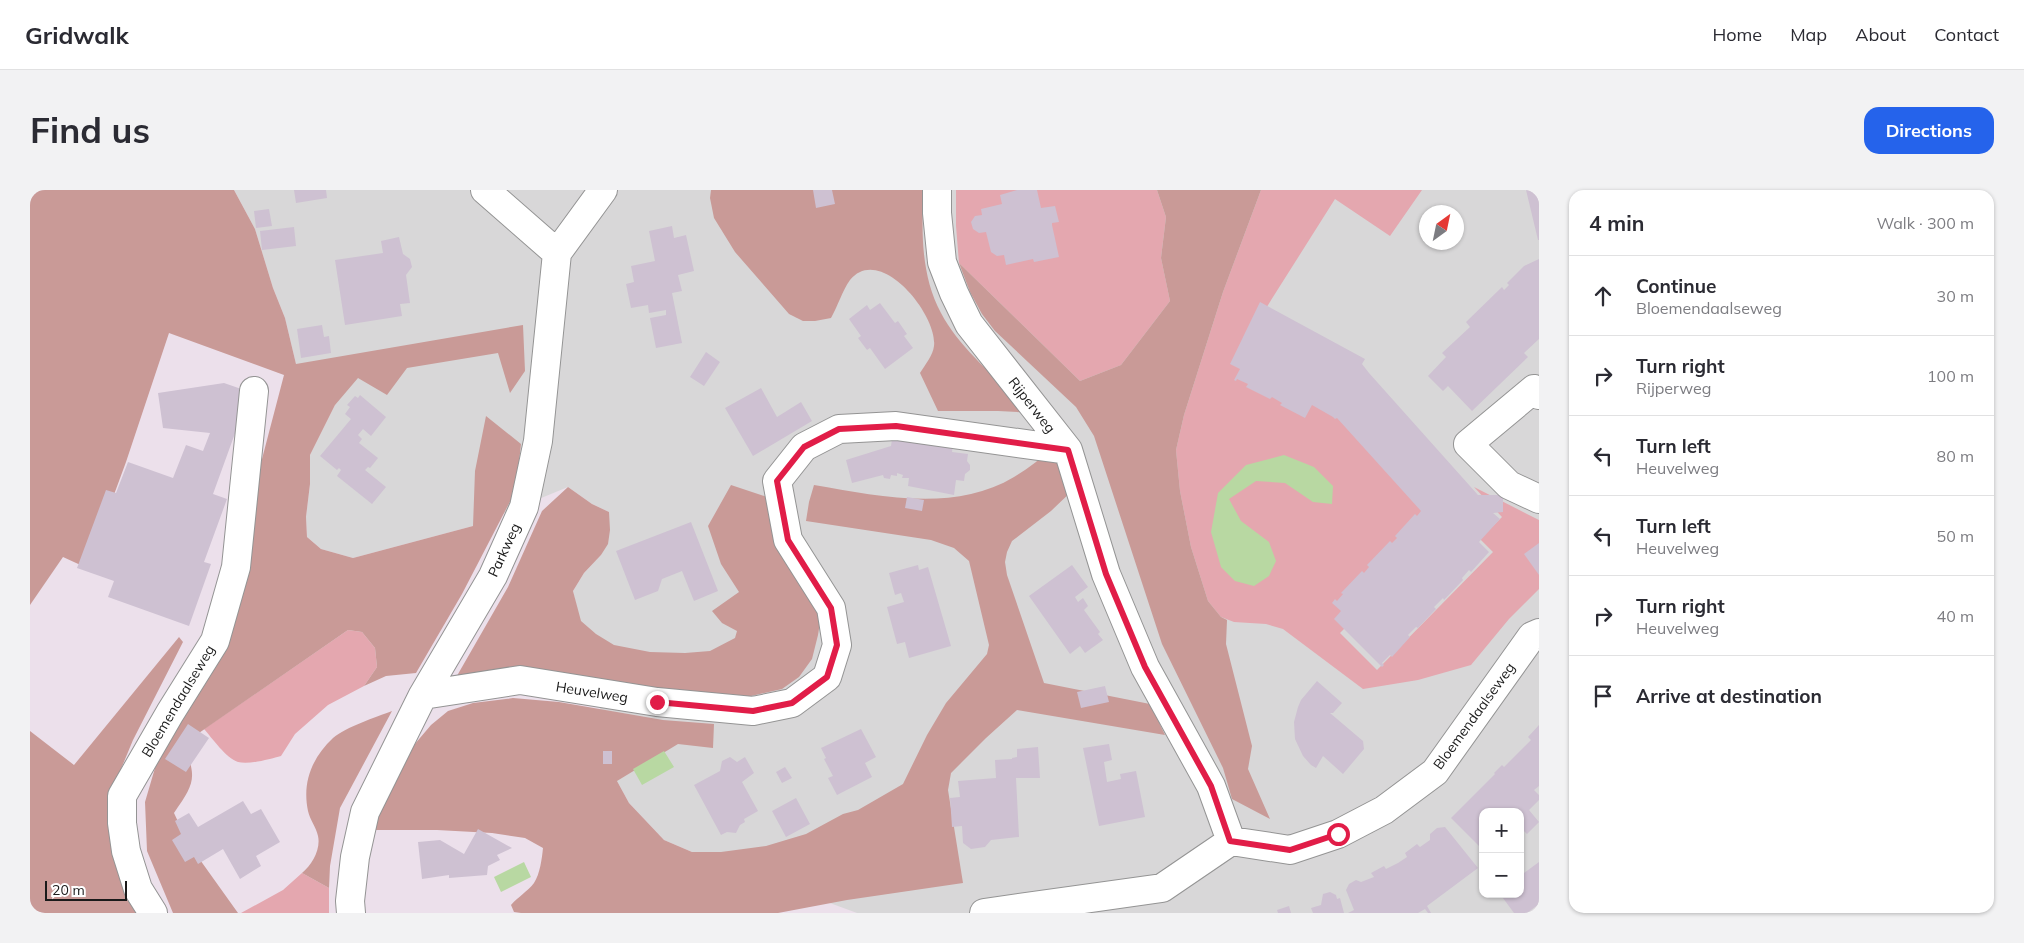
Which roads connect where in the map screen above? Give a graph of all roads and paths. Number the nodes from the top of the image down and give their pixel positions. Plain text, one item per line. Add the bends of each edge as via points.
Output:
1 (485, 190) edge
2 (603, 190) edge
3 (936, 190) edge
4 (557, 253) junction
5 (254, 391) dead end
6 (1539, 395) edge
7 (1068, 450) junction
8 (1539, 499) edge
9 (1539, 633) edge
10 (423, 695) junction
11 (1230, 841) junction
12 (153, 913) edge
13 (351, 913) edge
14 (984, 913) edge

1 - 4 street
2 - 4 street
3 - 7 street, Rijperweg via 942,262 969,324
4 - 10 street, Parkweg via 538,440 524,507 493,576
5 - 12 street, Bloemendaalseweg via 236,567 215,641 122,796 126,851 138,889
6 - 8 street via 1534,389 1468,444 1509,485
7 - 10 street, Heuvelweg via 896,426 839,429 804,447 777,481 788,540 831,608 837,645 827,677 792,703 753,711 657,702 520,680
7 - 11 street, Rijperweg via 1106,574 1154,686 1211,786
9 - 11 street, Bloemendaalseweg via 1532,636 1435,772 1384,810 1338,834 1290,850
10 - 13 street, Parkweg via 365,812 355,857
11 - 14 street via 1162,888

